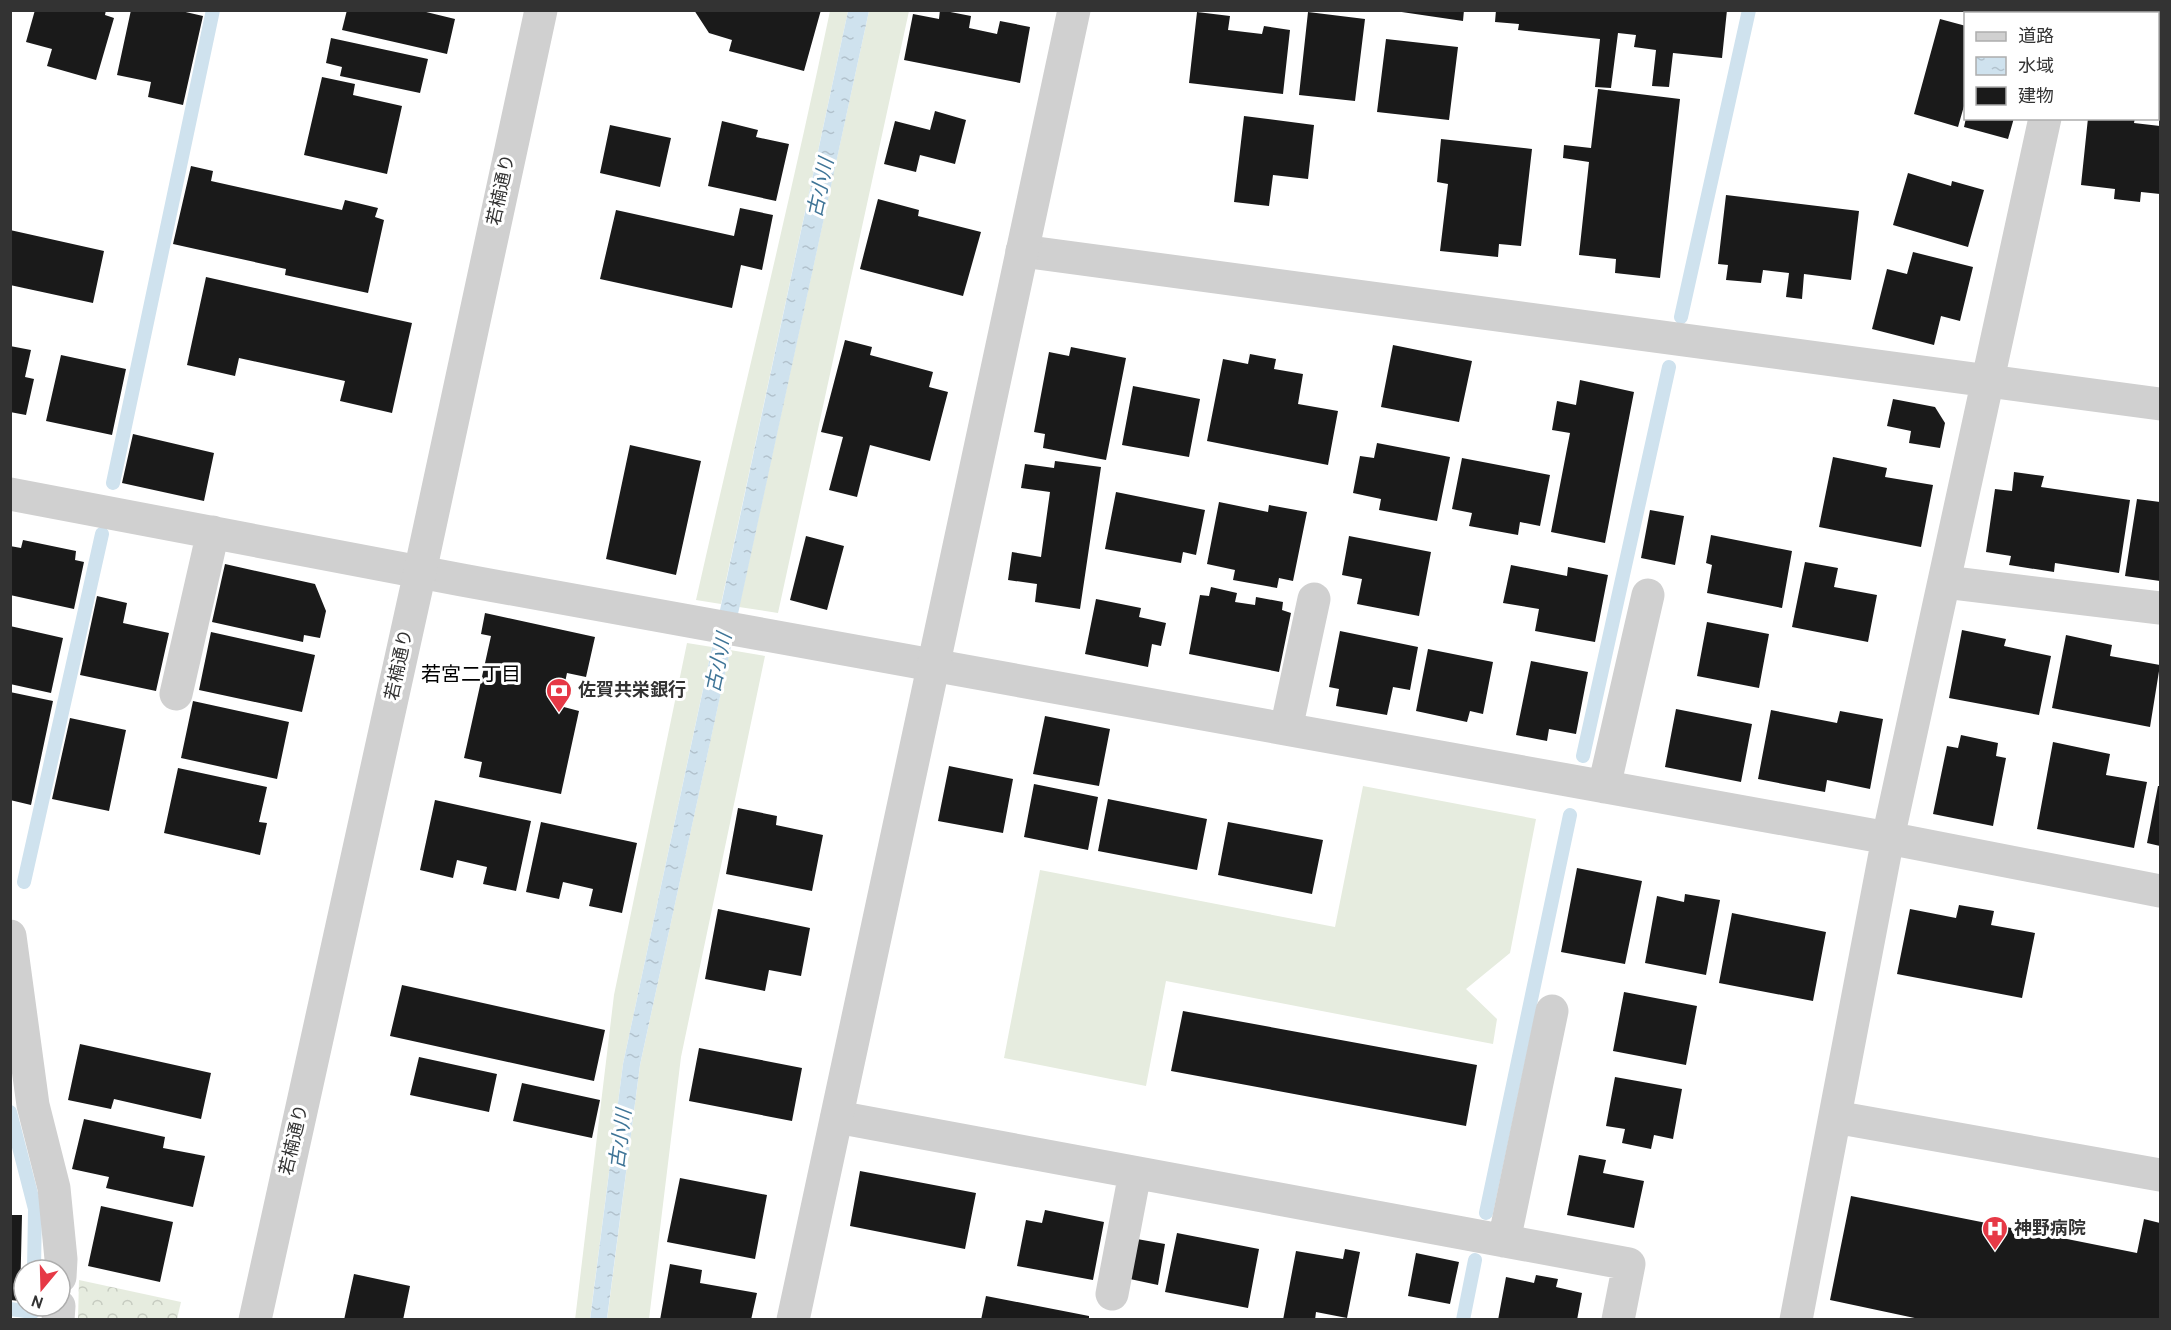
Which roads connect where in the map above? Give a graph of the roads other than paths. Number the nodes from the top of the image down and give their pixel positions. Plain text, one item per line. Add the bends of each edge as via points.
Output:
1 (541, 10) edge
2 (1074, 10) edge
3 (2045, 120) edge
4 (1022, 251) junction
5 (1989, 380) junction
6 (2160, 404) edge
7 (10, 494) edge
8 (213, 532) junction
9 (420, 572) junction
10 (1945, 582) junction
11 (1648, 596) dead end
12 (1314, 599) dead end
13 (2160, 608) edge
14 (933, 665) junction
15 (176, 694) dead end
16 (1286, 729) junction
17 (1604, 787) junction
18 (1888, 838) junction
19 (2160, 891) edge
20 (10, 936) edge
21 (1552, 1011) dead end
22 (837, 1117) junction
23 (1835, 1117) junction
24 (1135, 1173) junction
25 (2160, 1175) edge
26 (1504, 1241) junction
27 (61, 1258) edge
28 (1112, 1294) dead end
29 (255, 1320) edge
30 (794, 1320) edge
31 (1618, 1320) edge
32 (1796, 1320) edge

1 - 9 street, 若楠通り
2 - 4 street
3 - 5 street
4 - 5 street
4 - 14 street
5 - 6 street
5 - 10 street
7 - 8 street
8 - 9 street
8 - 15 street
9 - 14 street
9 - 29 street, 若楠通り
10 - 13 street
10 - 18 street
11 - 17 street
12 - 16 street
14 - 16 street
14 - 22 street
16 - 17 street
17 - 18 street
18 - 19 street
18 - 23 street
20 - 27 street via 33,1106 54,1188
21 - 26 street
22 - 24 street
22 - 30 street
23 - 25 street
23 - 32 street
24 - 26 street
24 - 28 street
26 - 31 street via 1629,1264

